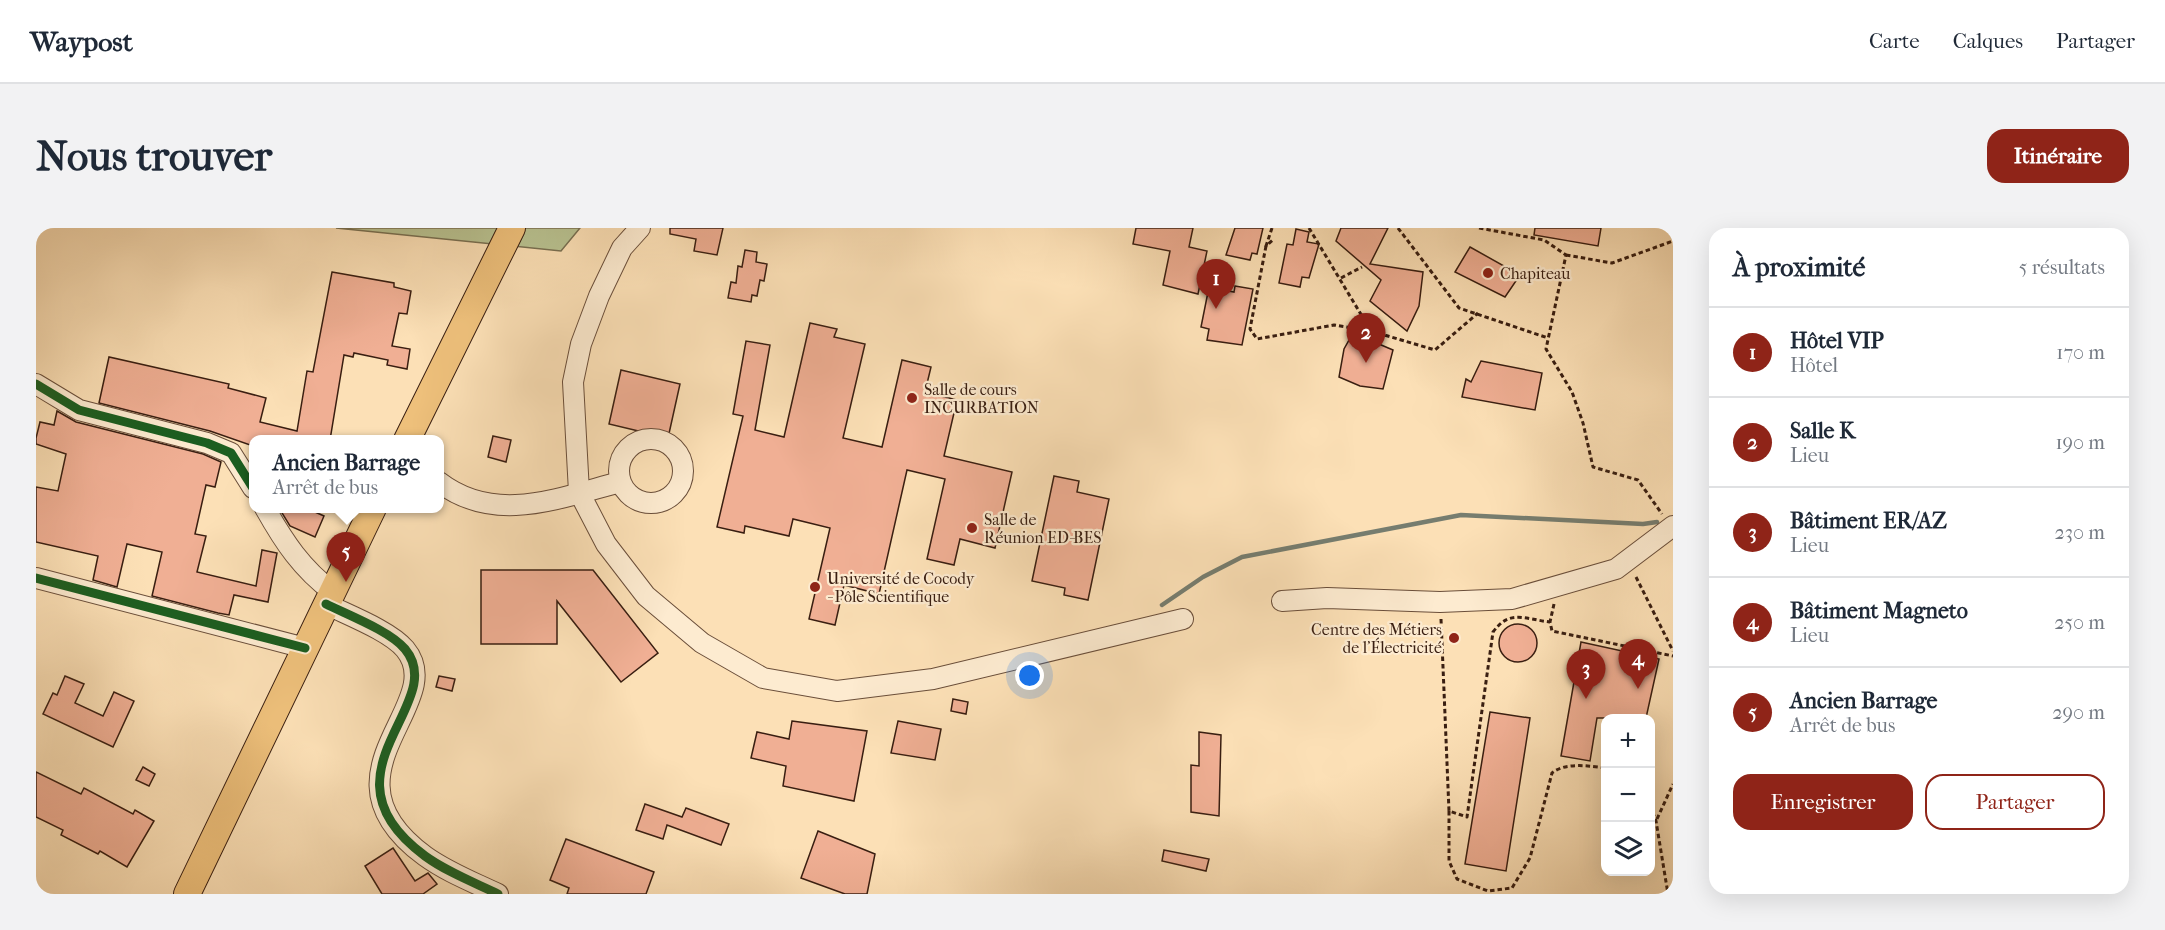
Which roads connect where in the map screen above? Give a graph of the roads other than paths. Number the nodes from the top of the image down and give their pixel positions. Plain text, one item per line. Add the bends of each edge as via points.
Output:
1 (512, 228) edge
2 (640, 228) edge
3 (36, 384) edge
4 (409, 435) edge
5 (249, 480) edge
6 (620, 482) dead end
7 (444, 485) edge
8 (579, 492) junction
9 (268, 513) edge
10 (371, 513) edge
11 (1672, 527) edge
12 (36, 578) edge
13 (330, 598) junction
14 (1282, 601) dead end
15 (1182, 619) dead end
16 (305, 648) junction
17 (187, 894) edge
18 (498, 894) edge

1 - 4 main road
2 - 8 street via 622,249 581,344 573,382
3 - 5 street via 79,411 207,443 231,453
6 - 8 street
7 - 8 street via 473,502 494,506 517,507
8 - 15 street via 606,544 646,596 702,643 763,678 837,691 933,680
9 - 13 street via 292,554
10 - 13 main road
11 - 14 street via 1616,569 1512,598 1440,602 1327,598
12 - 16 street
13 - 16 main road
13 - 18 street via 393,640 411,660 414,688 391,736 378,777 380,796 392,823 408,842 440,866
16 - 17 main road

